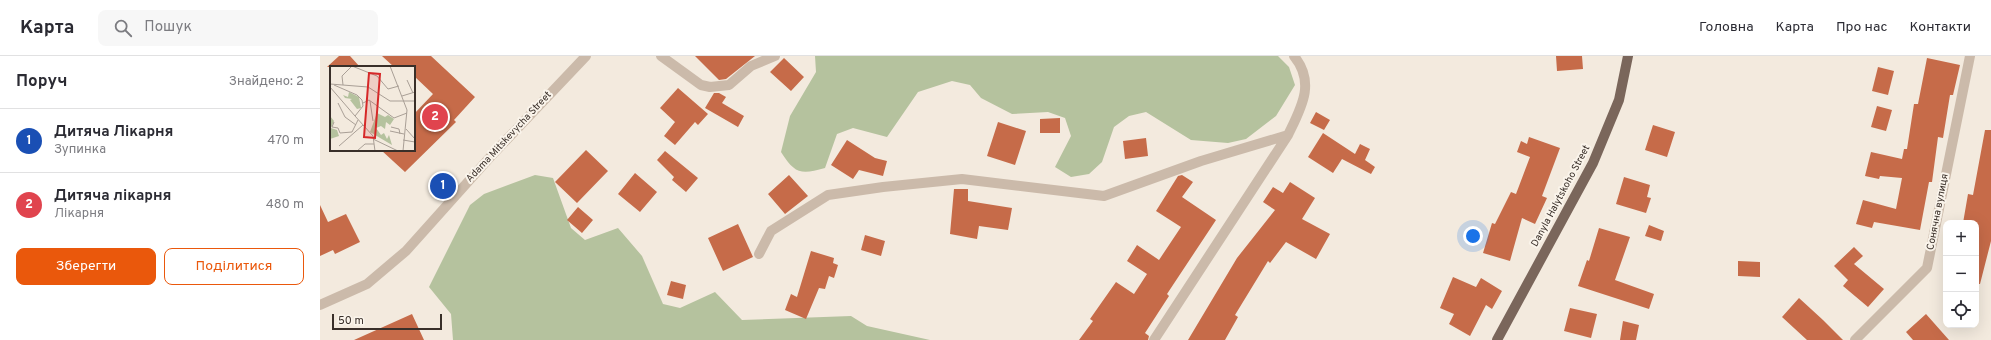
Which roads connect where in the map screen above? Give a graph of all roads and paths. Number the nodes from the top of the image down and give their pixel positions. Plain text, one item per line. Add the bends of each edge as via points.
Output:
1 (586, 56) edge
2 (661, 56) edge
3 (775, 56) edge
4 (1294, 56) edge
5 (1628, 56) edge
6 (1970, 56) edge
7 (1288, 135) junction
8 (759, 254) dead end
9 (320, 305) edge
10 (1154, 340) edge
11 (1497, 340) edge
12 (1855, 340) edge

1 - 9 street, Adama Mitskevycha Street via 406,251 367,284
2 - 3 street via 701,85 710,87 729,85 751,66
4 - 7 street via 1300,63 1305,80 1304,102
5 - 11 main road, Danyla Halytskoho Street via 1619,100 1593,164
6 - 12 street, Сонячна вулиця via 1927,268
7 - 8 street via 1201,161 1104,196 962,179 828,195 772,231
7 - 10 street

